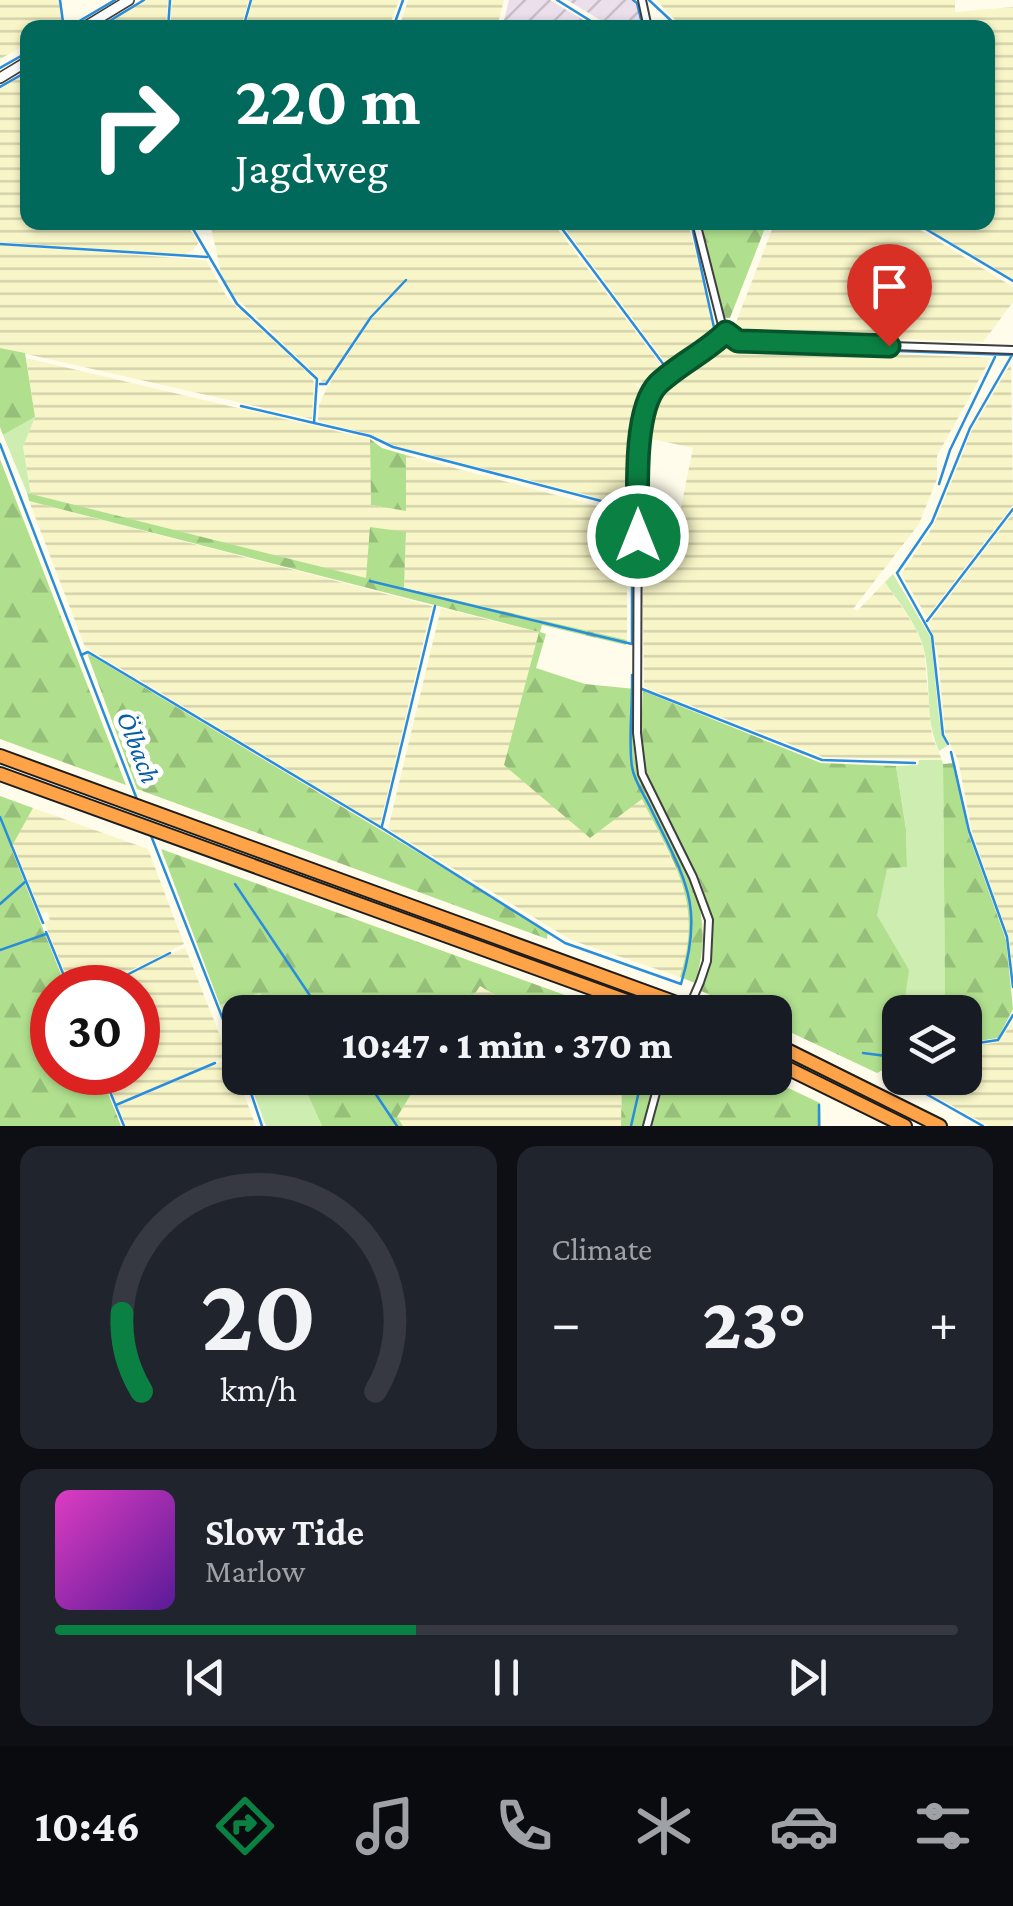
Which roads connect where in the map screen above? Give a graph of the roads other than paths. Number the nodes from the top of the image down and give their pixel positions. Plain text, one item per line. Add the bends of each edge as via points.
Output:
1 (129, 0) edge
2 (96, 20) edge
3 (698, 230) edge
4 (726, 332) junction
5 (1013, 350) edge
6 (0, 756) edge
7 (0, 774) edge
8 (610, 995) edge
9 (654, 995) edge
10 (695, 995) edge
11 (792, 1052) edge
12 (792, 1070) edge
13 (655, 1095) edge
14 (647, 1126) edge
15 (905, 1126) edge
16 (940, 1126) edge

1 - 2 street
3 - 4 street
4 - 5 street via 738,341
4 - 10 street, bridge via 652,392 638,458 637,733 642,774 709,920 707,961
6 - 9 highway
7 - 8 highway
11 - 16 highway
12 - 15 highway
13 - 14 street

